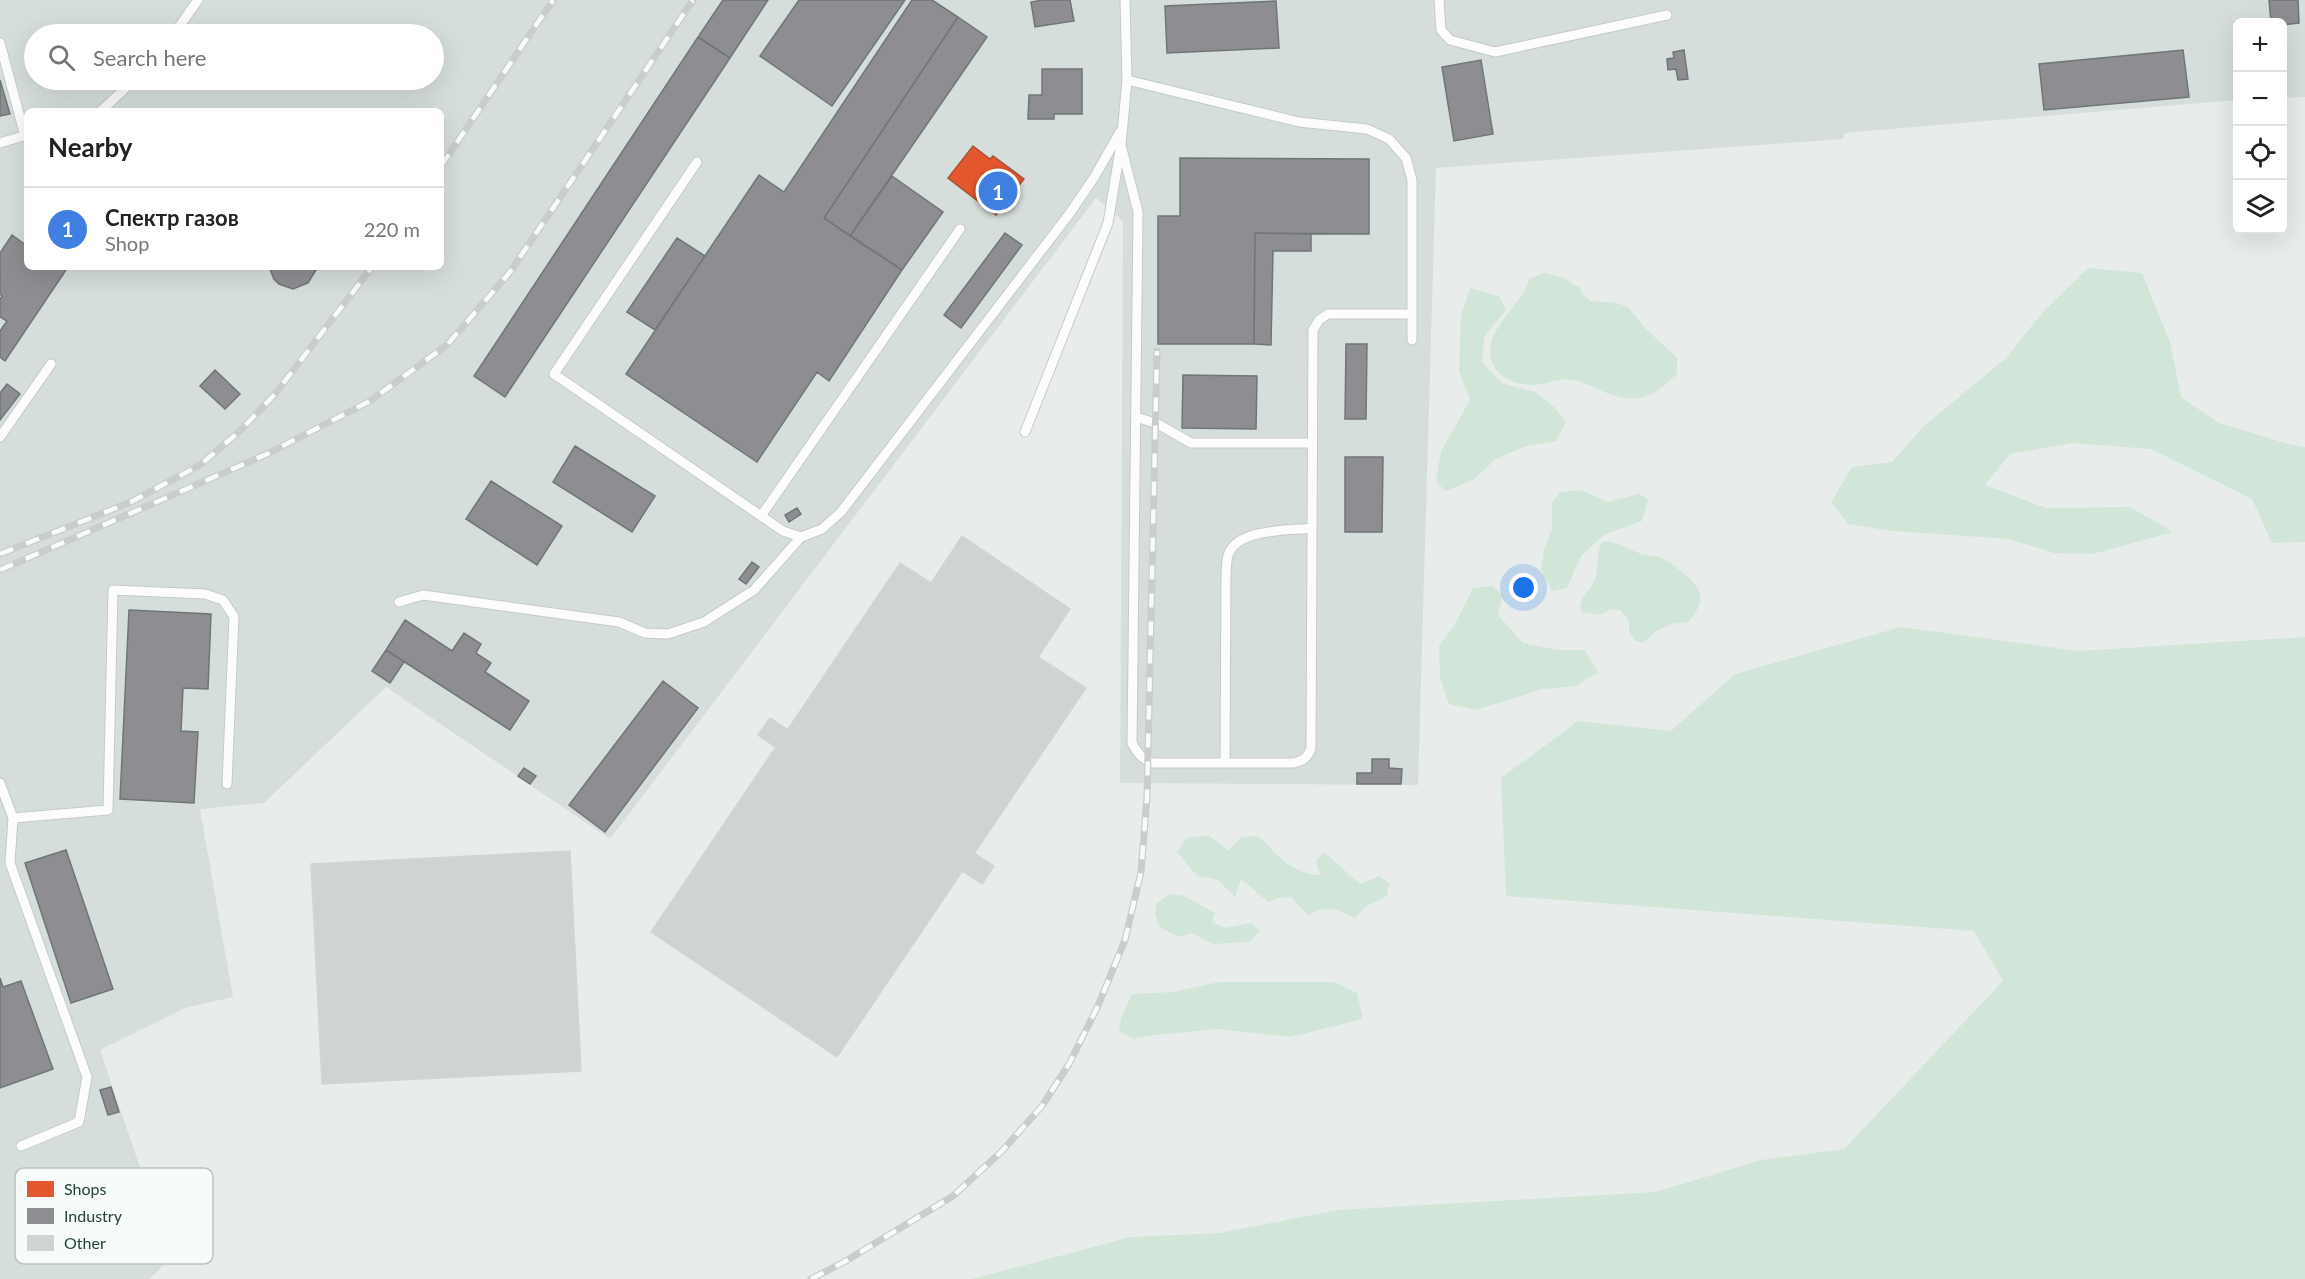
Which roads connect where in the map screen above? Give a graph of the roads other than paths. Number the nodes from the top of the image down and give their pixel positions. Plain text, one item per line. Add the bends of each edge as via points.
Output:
1 (198, 0) edge
2 (1125, 0) edge
3 (1438, 0) edge
4 (1667, 15) dead end
5 (181, 24) edge
6 (0, 43) edge
7 (1127, 80) junction
8 (123, 90) edge
9 (104, 108) edge
10 (24, 128) edge
11 (1123, 128) junction
12 (24, 136) edge
13 (0, 143) edge
14 (1121, 145) junction
15 (697, 162) dead end
16 (960, 229) dead end
17 (1412, 314) junction
18 (1412, 340) dead end
19 (51, 364) dead end
20 (1136, 417) junction
21 (1026, 432) dead end
22 (0, 437) edge
23 (1312, 443) junction
24 (761, 516) junction
25 (1312, 528) junction
26 (801, 537) junction
27 (399, 602) dead end
28 (1225, 763) junction
29 (0, 783) edge
30 (227, 784) dead end
31 (13, 818) junction
32 (21, 1146) dead end

1 - 5 lane
2 - 7 lane
3 - 4 lane via 1441,30 1450,40 1495,52
6 - 10 lane
7 - 11 lane
7 - 17 lane via 1299,122 1366,129 1389,139 1406,158 1412,180
8 - 9 lane
11 - 14 lane
11 - 26 lane via 1070,213 841,512 822,529
12 - 13 lane
14 - 20 lane via 1138,212
14 - 21 lane via 1108,223
15 - 24 lane via 554,374
16 - 24 lane
17 - 18 lane
17 - 23 lane via 1340,313 1319,320 1313,330
19 - 22 lane
20 - 23 lane via 1191,442
20 - 28 lane via 1132,743 1137,754 1153,763
23 - 25 lane
24 - 26 lane via 783,531
25 - 28 lane via 1242,538 1229,553
25 - 28 lane via 1311,749 1302,762 1293,764
26 - 27 lane via 754,590 704,622 668,634 645,633 619,622 423,595
29 - 31 lane
30 - 31 lane via 234,617 223,600 205,594 113,590 108,810
31 - 32 lane via 10,864 87,1077 79,1122

